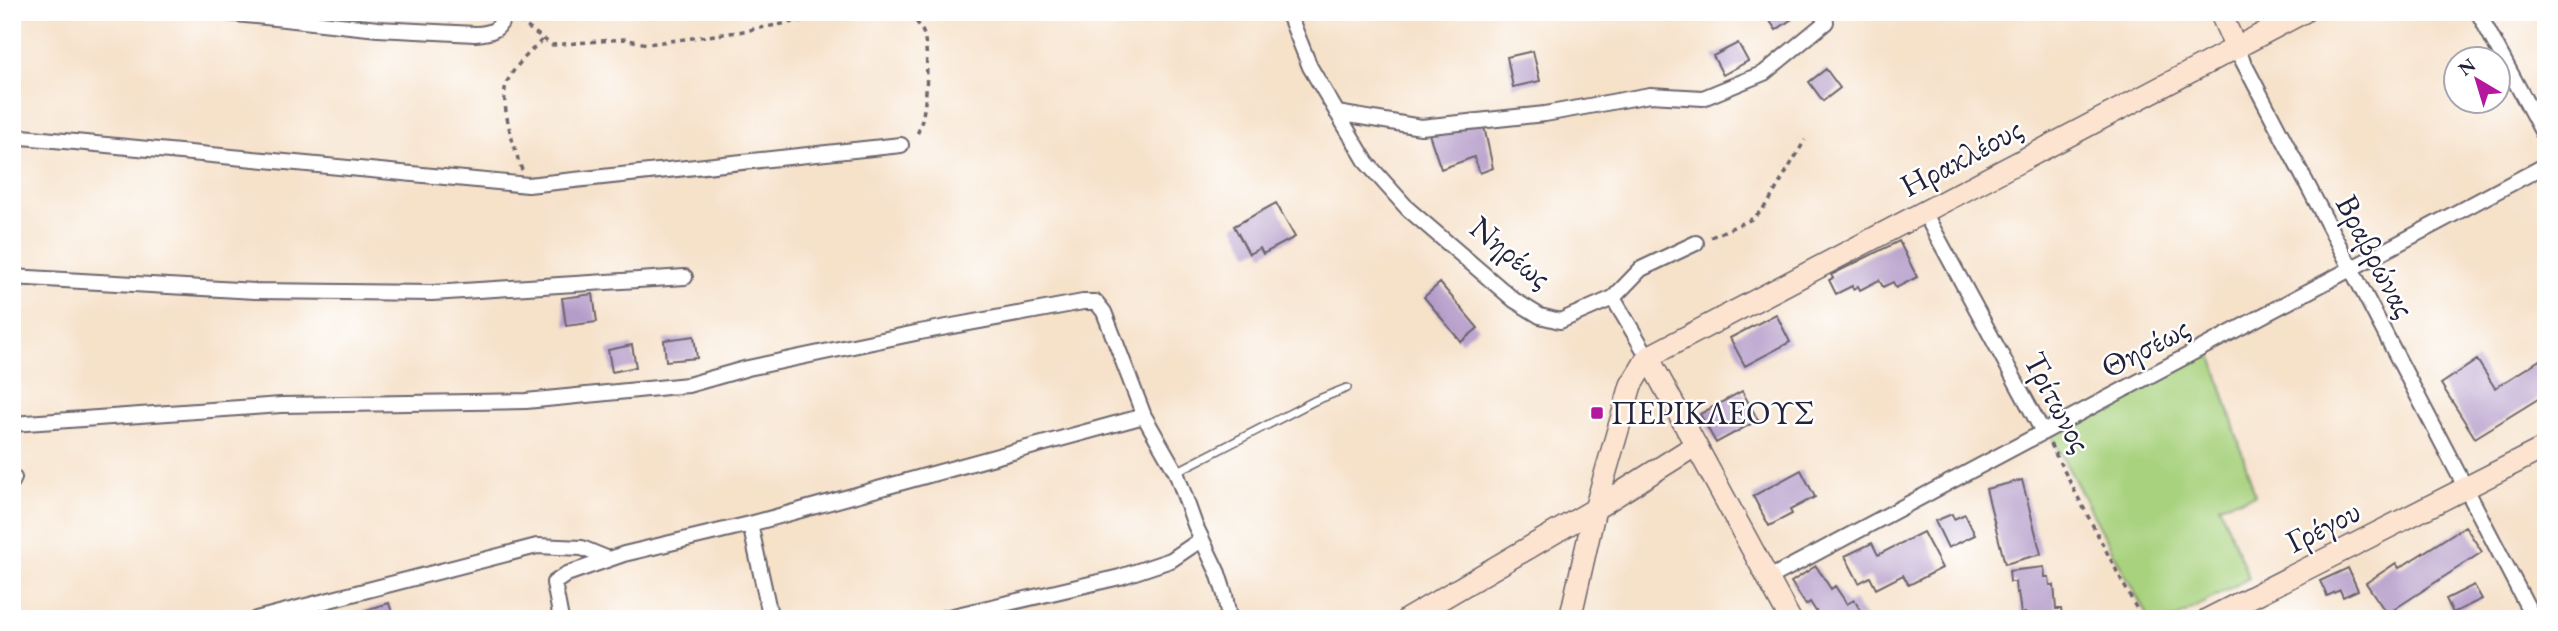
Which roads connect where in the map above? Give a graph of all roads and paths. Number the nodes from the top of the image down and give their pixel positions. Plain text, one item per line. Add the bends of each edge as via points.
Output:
1 (217, 12) edge
2 (1288, 12) edge
3 (2220, 12) edge
4 (2304, 12) edge
5 (2478, 12) edge
6 (505, 13) edge
7 (901, 13) edge
8 (1826, 22) dead end
9 (544, 38) junction
10 (2236, 48) junction
11 (1337, 113) junction
12 (12, 136) edge
13 (2546, 139) edge
14 (1805, 140) dead end
15 (901, 145) joint
16 (2546, 165) edge
17 (528, 186) junction
18 (1924, 212) junction
19 (1696, 243) joint
20 (2352, 270) junction
21 (12, 277) edge
22 (685, 277) dead end
23 (1613, 298) junction
24 (1648, 357) junction
25 (1348, 388) dead end
26 (1144, 416) junction
27 (12, 424) edge
28 (2043, 432) junction
29 (1696, 444) junction
30 (2546, 447) edge
31 (1176, 472) junction
32 (2466, 489) junction
33 (1595, 509) junction
34 (750, 524) junction
35 (1202, 539) junction
36 (609, 559) junction
37 (1769, 578) junction
38 (256, 619) edge
39 (561, 619) edge
40 (771, 619) edge
41 (940, 619) edge
42 (1229, 619) edge
43 (1407, 619) edge
44 (1570, 619) edge
45 (1790, 619) edge
46 (2142, 619) edge
47 (2208, 619) edge
48 (2534, 619) edge

1 - 6 street via 475,34 491,33 501,26
2 - 11 street, Νηρέως via 1310,66
3 - 10 main road
4 - 10 main road, Ηρακλέους
5 - 13 street
6 - 9 path
7 - 9 path via 799,21 647,44 624,39 552,45
7 - 15 path via 913,16 924,34 926,74 924,117 917,136
8 - 11 street via 1764,74 1703,99 1650,95 1545,114 1421,127
9 - 17 path via 505,85 513,146
10 - 18 main road, Ηρακλέους
10 - 20 street, Βραβρώνας
11 - 23 street, Νηρέως via 1367,163 1409,208 1514,300 1540,316 1560,321
12 - 17 street
14 - 19 path via 1768,203 1754,218
15 - 17 street
16 - 20 street, Θησέως
18 - 24 main road, Ηρακλέους
18 - 28 street, Τρίτωνος
19 - 23 street via 1641,269
20 - 28 street, Θησέως
20 - 32 street, Βραβρώνας
21 - 22 street via 255,291 432,293
23 - 24 street
24 - 29 main road
24 - 33 main road via 1631,385
25 - 31 lane
26 - 27 street via 1104,312 1096,302 1083,302 775,362 688,385 526,401 281,405
26 - 31 street
26 - 34 street
28 - 37 street, Θησέως
28 - 46 path, Τρίτωνος
29 - 33 main road
29 - 37 main road
30 - 32 main road, Γρέγου
31 - 35 street
32 - 47 main road, Γρέγου
32 - 48 street, Βραβρώνας
33 - 43 main road
33 - 44 main road
34 - 36 street
34 - 40 street
35 - 41 street via 1171,560 1120,576
35 - 42 street via 1218,573
36 - 38 street via 582,548 537,546
36 - 39 street via 554,583
37 - 45 main road

